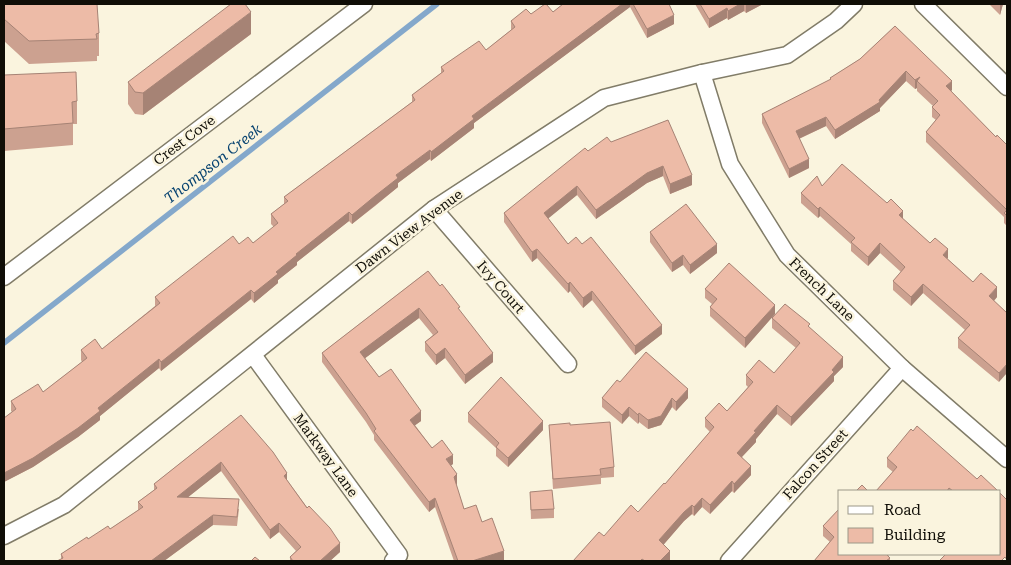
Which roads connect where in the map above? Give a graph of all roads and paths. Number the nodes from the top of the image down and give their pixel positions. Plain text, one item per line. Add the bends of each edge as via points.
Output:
1 (364, 4) edge
2 (854, 4) edge
3 (924, 4) edge
4 (702, 73) junction
5 (1007, 87) edge
6 (434, 209) junction
7 (4, 277) edge
8 (253, 355) junction
9 (568, 364) dead end
10 (902, 368) junction
11 (1007, 459) edge
12 (4, 536) edge
13 (396, 558) edge
14 (729, 561) edge

1 - 7 street, Crest Cove
2 - 4 street, Dawn View Avenue via 836,21 787,55
3 - 5 street
4 - 6 street, Dawn View Avenue via 604,98
4 - 10 street, French Lane via 730,164 787,255
6 - 8 street, Dawn View Avenue
6 - 9 street, Ivy Court
8 - 12 street, Dawn View Avenue via 64,505
8 - 13 street, Markway Lane
10 - 11 street, French Lane
10 - 14 street, Falcon Street

